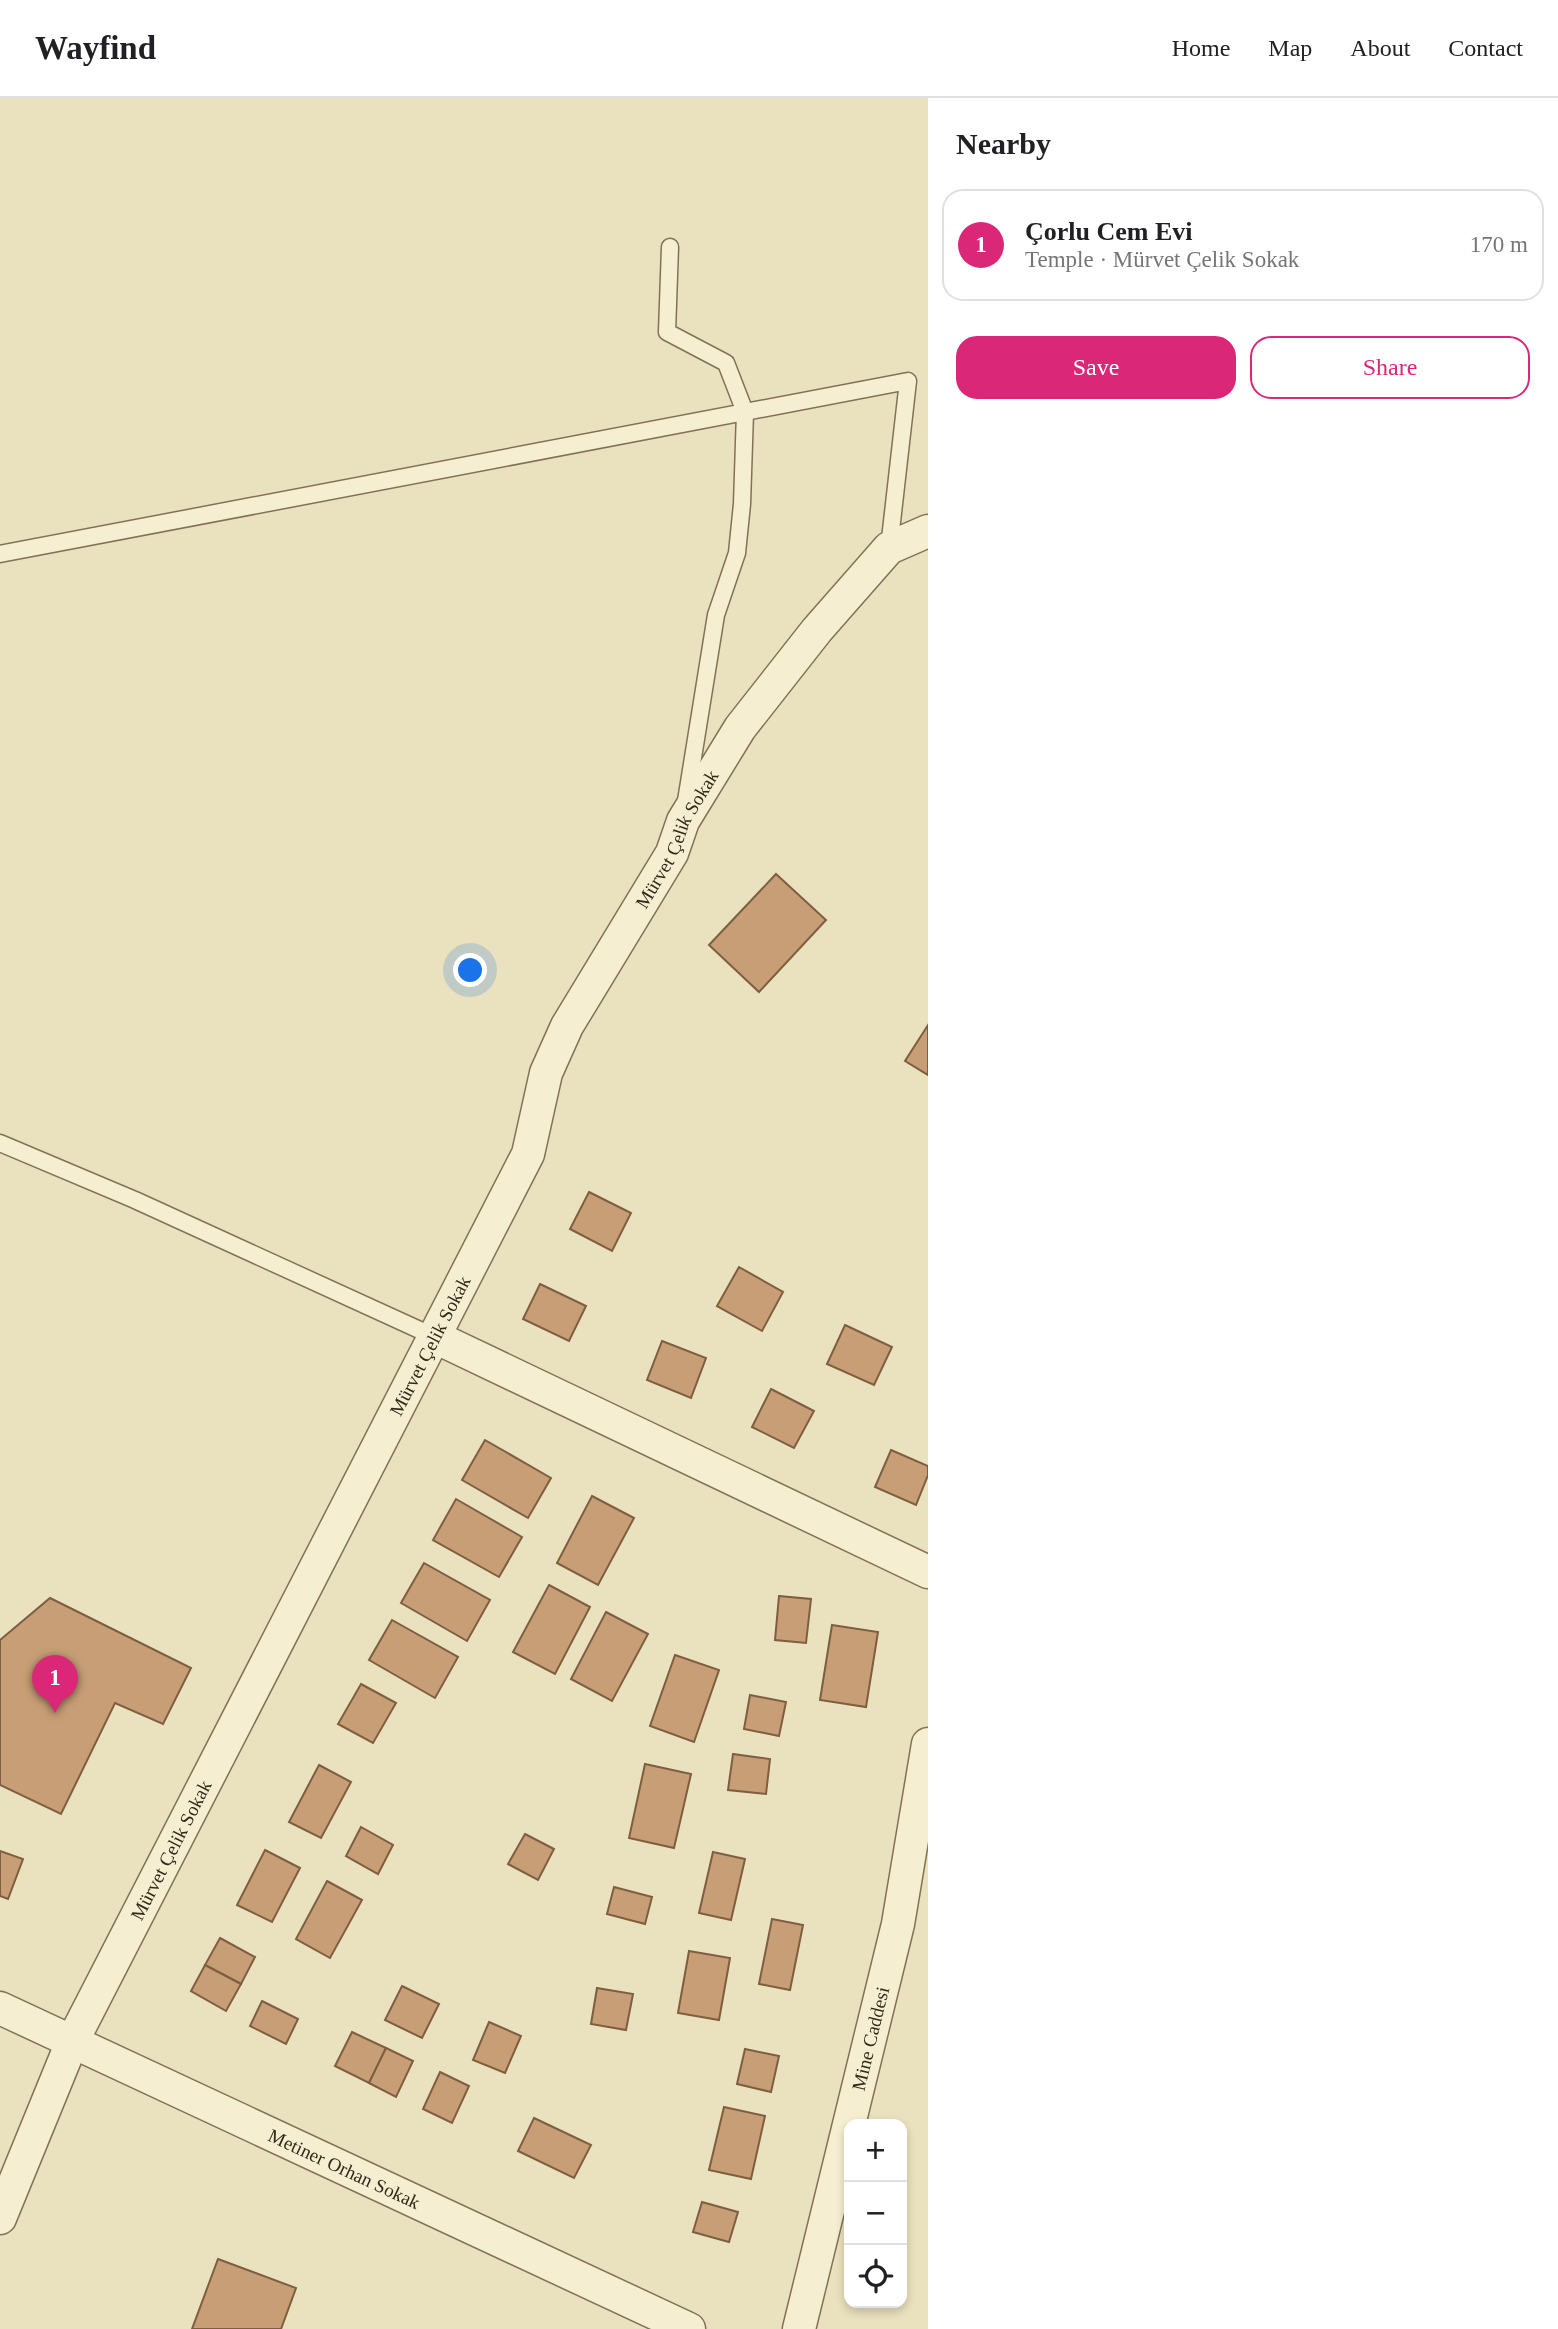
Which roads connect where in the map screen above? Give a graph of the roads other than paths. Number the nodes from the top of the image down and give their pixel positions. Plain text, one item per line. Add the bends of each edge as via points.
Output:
1 (670, 247) dead end
2 (745, 412) junction
3 (928, 531) edge
4 (889, 548) junction
5 (0, 554) edge
6 (683, 821) junction
7 (0, 1143) edge
8 (435, 1337) junction
9 (928, 1572) edge
10 (928, 1744) edge
11 (0, 2008) edge
12 (72, 2042) junction
13 (0, 2218) edge
14 (689, 2329) edge
15 (799, 2329) edge

1 - 2 lane via 667,332 726,363
2 - 4 lane via 908,381
2 - 5 lane
2 - 6 lane via 737,553 716,615
3 - 4 street, Mürvet Çelik Sokak
4 - 6 street, Mürvet Çelik Sokak via 740,728
6 - 8 street, Mürvet Çelik Sokak via 672,853 567,1026 546,1073 528,1154
7 - 8 lane
8 - 9 street
8 - 12 street, Mürvet Çelik Sokak
10 - 15 street, Mine Caddesi via 898,1924
11 - 12 street, Metiner Orhan Sokak
12 - 13 street, Mürvet Çelik Sokak
12 - 14 street, Metiner Orhan Sokak

